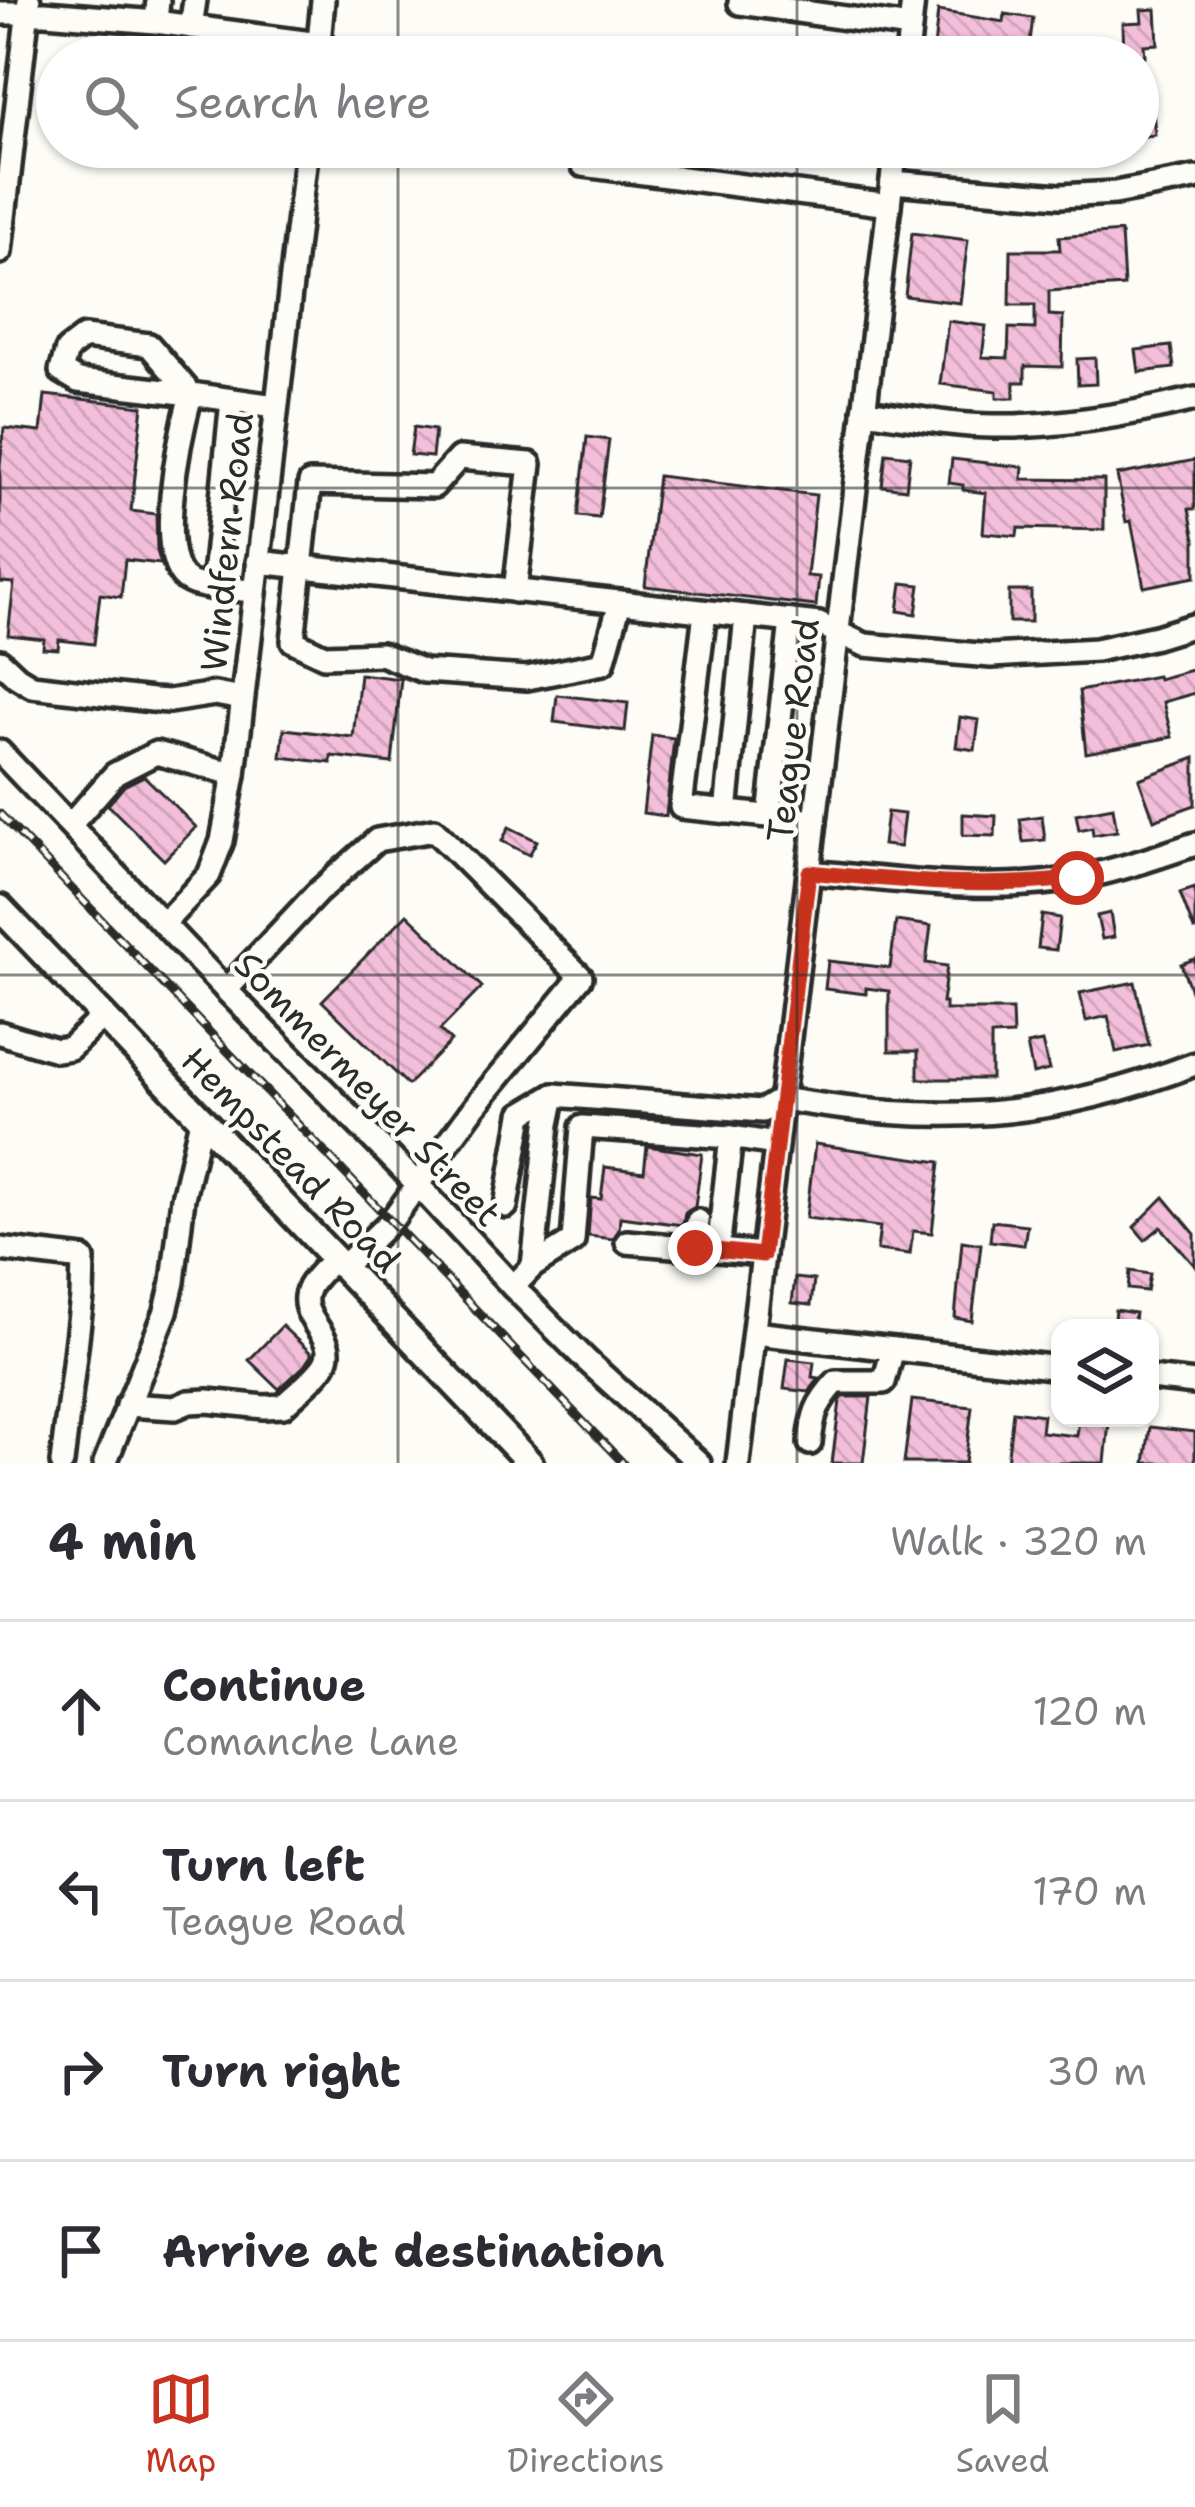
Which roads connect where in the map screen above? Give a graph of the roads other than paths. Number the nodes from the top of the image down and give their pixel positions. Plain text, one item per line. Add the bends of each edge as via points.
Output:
1 (195, 0) edge
2 (323, 0) edge
3 (741, 0) edge
4 (914, 0) edge
5 (28, 7) edge
6 (157, 11) edge
7 (0, 13) edge
8 (191, 27) junction
9 (910, 27) junction
10 (239, 36) edge
11 (319, 36) edge
12 (909, 36) edge
13 (304, 168) edge
14 (615, 168) edge
15 (893, 168) edge
16 (5, 169) edge
17 (1195, 178) edge
18 (890, 194) junction
19 (0, 252) edge
20 (191, 394) junction
21 (1195, 399) edge
22 (232, 400) junction
23 (275, 406) junction
24 (864, 411) junction
25 (257, 562) junction
26 (302, 567) junction
27 (213, 586) junction
28 (254, 591) junction
29 (515, 591) junction
30 (620, 602) junction
31 (705, 611) junction
32 (746, 616) junction
33 (791, 621) junction
34 (1195, 625) edge
35 (837, 634) junction
36 (0, 661) edge
37 (242, 699) junction
38 (0, 752) edge
39 (234, 774) junction
40 (726, 812) junction
41 (769, 816) junction
42 (815, 821) junction
43 (71, 824) junction
44 (1195, 844) edge
45 (809, 872) junction
46 (0, 908) edge
47 (163, 924) junction
48 (226, 990) junction
49 (103, 1016) junction
50 (0, 1033) edge
51 (1195, 1064) edge
52 (554, 1095) junction
53 (782, 1099) junction
54 (201, 1120) junction
55 (731, 1138) junction
56 (776, 1144) junction
57 (418, 1185) junction
58 (506, 1206) dead end
59 (698, 1221) dead end
60 (627, 1242) dead end
61 (0, 1249) edge
62 (707, 1249) junction
63 (763, 1255) junction
64 (339, 1263) junction
65 (533, 1266) junction
66 (513, 1287) junction
67 (754, 1333) junction
68 (893, 1349) junction
69 (1051, 1367) edge
70 (1159, 1379) edge
71 (1194, 1381) edge
72 (127, 1405) junction
73 (810, 1443) dead end
74 (523, 1461) edge
75 (62, 1463) edge
76 (105, 1463) edge
77 (699, 1463) edge
78 (738, 1463) edge

1 - 8 street
2 - 11 street
3 - 9 street
4 - 9 street
5 - 6 street
5 - 7 street
5 - 16 street
6 - 8 street
8 - 10 street
9 - 12 street
13 - 23 street, Windfern Road
14 - 18 street
15 - 18 street, Teague Road
16 - 19 street
17 - 18 street via 1060,196
18 - 24 street, Teague Road
20 - 20 street via 149,345 84,337 67,350 61,371 78,381
20 - 22 street
20 - 27 street via 174,484 172,559 190,582
21 - 24 street via 1030,426
22 - 23 street
22 - 27 street
23 - 25 street, Windfern Road
24 - 35 street, Teague Road
25 - 26 street
25 - 28 street, Windfern Road
26 - 29 street
26 - 29 street via 310,483 434,486 459,458 530,464
26 - 30 street via 293,641 324,656 381,654 424,670 527,678 603,663
27 - 28 street
28 - 37 street, Windfern Road
29 - 30 street
30 - 31 street
31 - 32 street
31 - 40 street via 681,807
32 - 33 street
32 - 40 street
33 - 35 street
33 - 41 street
34 - 35 street via 1096,650 1009,656 865,646
35 - 42 street, Teague Road
36 - 37 street via 32,686 152,700
37 - 39 street, Windfern Road
38 - 43 street, Sommermeyer Street
39 - 43 street via 156,753 115,774
39 - 47 street, Windfern Road via 209,875
40 - 41 street
41 - 42 street
42 - 45 street, Teague Road
43 - 47 street, Sommermeyer Street
44 - 45 street via 1040,883 931,884
45 - 53 street, Teague Road
46 - 49 main road, Hempstead Road
47 - 48 street, Sommermeyer Street
48 - 57 street, Sommermeyer Street
48 - 57 street via 377,840 434,830 565,960 581,977
49 - 50 street via 70,1048
49 - 54 main road, Hempstead Road
51 - 53 street via 1112,1093 1017,1112 908,1115
52 - 53 street via 762,1111
52 - 58 street via 522,1114
52 - 65 street
53 - 56 street, Teague Road
54 - 64 main road, Hempstead Road
54 - 72 street via 166,1311
55 - 56 street
55 - 62 street
55 - 65 street via 582,1127 573,1241
56 - 63 street, Teague Road
57 - 64 street via 392,1221
57 - 66 street, Sommermeyer Street
59 - 62 street
60 - 62 street
61 - 75 street via 83,1259
62 - 63 street
63 - 67 street, Teague Road
64 - 72 street via 311,1282 306,1297 306,1312 328,1345 326,1363 283,1406
64 - 74 main road, Hempstead Road
65 - 66 street
66 - 77 street, Sommermeyer Street
67 - 68 street
67 - 78 street, Teague Road
68 - 69 street
68 - 73 street via 884,1382 836,1382 824,1395
70 - 71 street
72 - 76 street

